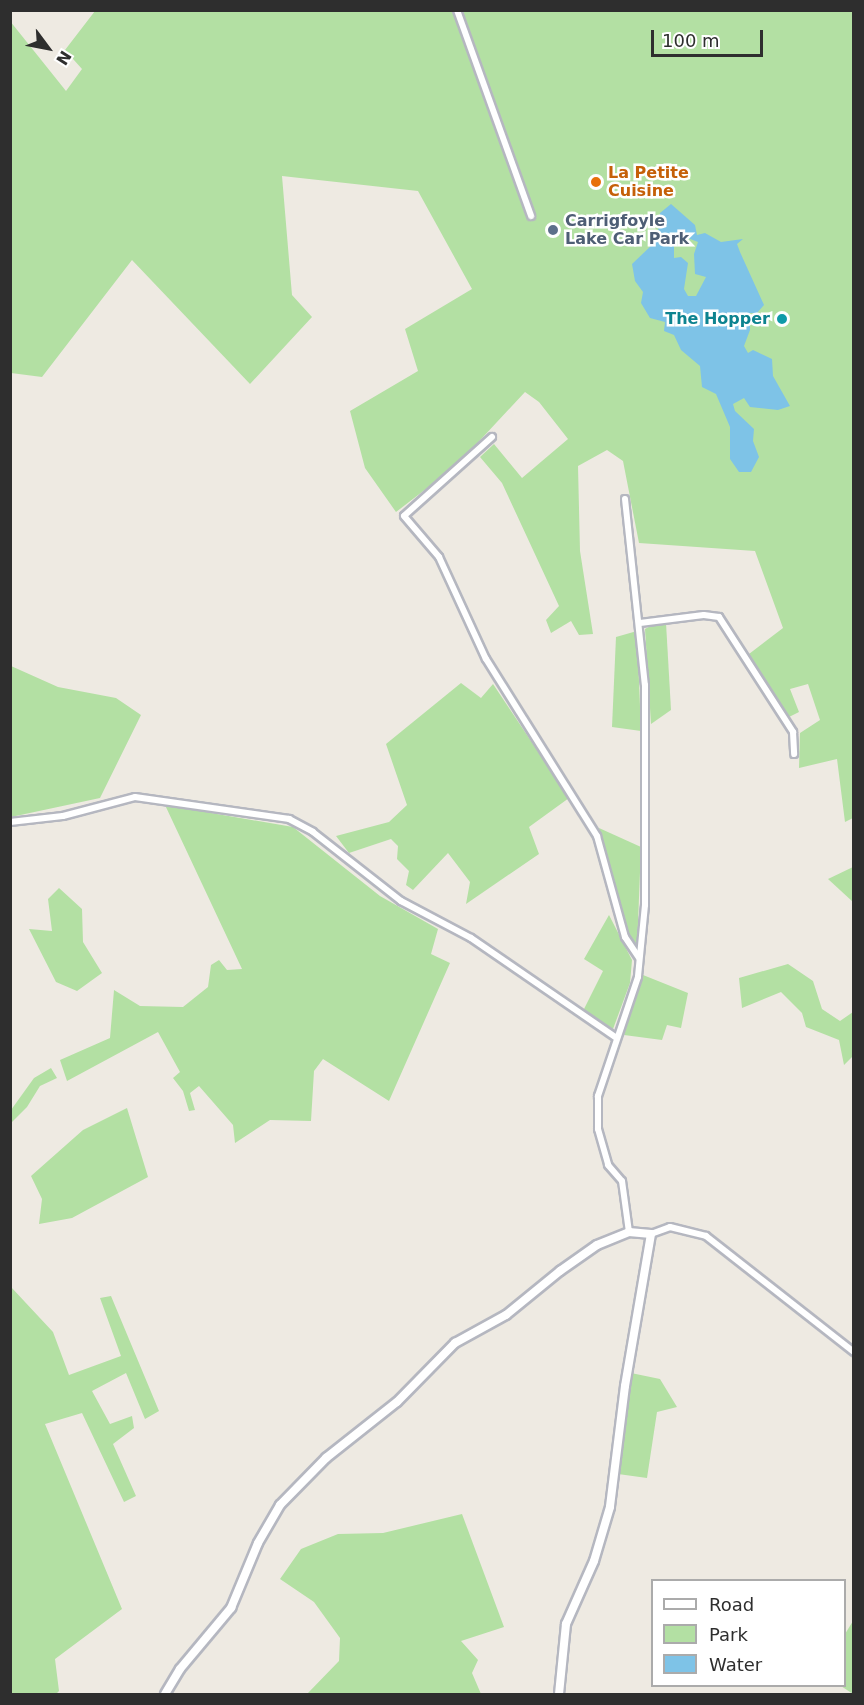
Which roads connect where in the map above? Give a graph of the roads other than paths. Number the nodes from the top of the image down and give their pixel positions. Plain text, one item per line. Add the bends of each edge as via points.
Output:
1 (457, 10) edge
2 (531, 216) dead end
3 (492, 437) dead end
4 (625, 499) dead end
5 (640, 623) junction
6 (794, 754) dead end
7 (10, 822) edge
8 (639, 959) junction
9 (615, 1037) junction
10 (629, 1232) junction
11 (651, 1234) junction
12 (854, 1352) edge
13 (165, 1695) edge
14 (559, 1695) edge

1 - 2 street
3 - 8 street via 404,516 439,557 486,659 597,836 625,937
4 - 5 street
5 - 6 street via 704,615 719,617 793,732
5 - 8 street via 646,802
7 - 9 street via 63,816 135,797 289,819 313,832 401,901 471,938
8 - 9 street via 638,977
9 - 10 street via 598,1096 598,1129 609,1165 622,1181
10 - 11 street
10 - 13 street via 597,1245 506,1315 455,1343 397,1402 326,1458 280,1505 258,1543 231,1608 180,1669
11 - 12 street via 670,1227 719,1244
11 - 14 street via 625,1386 610,1507 594,1561 566,1624

